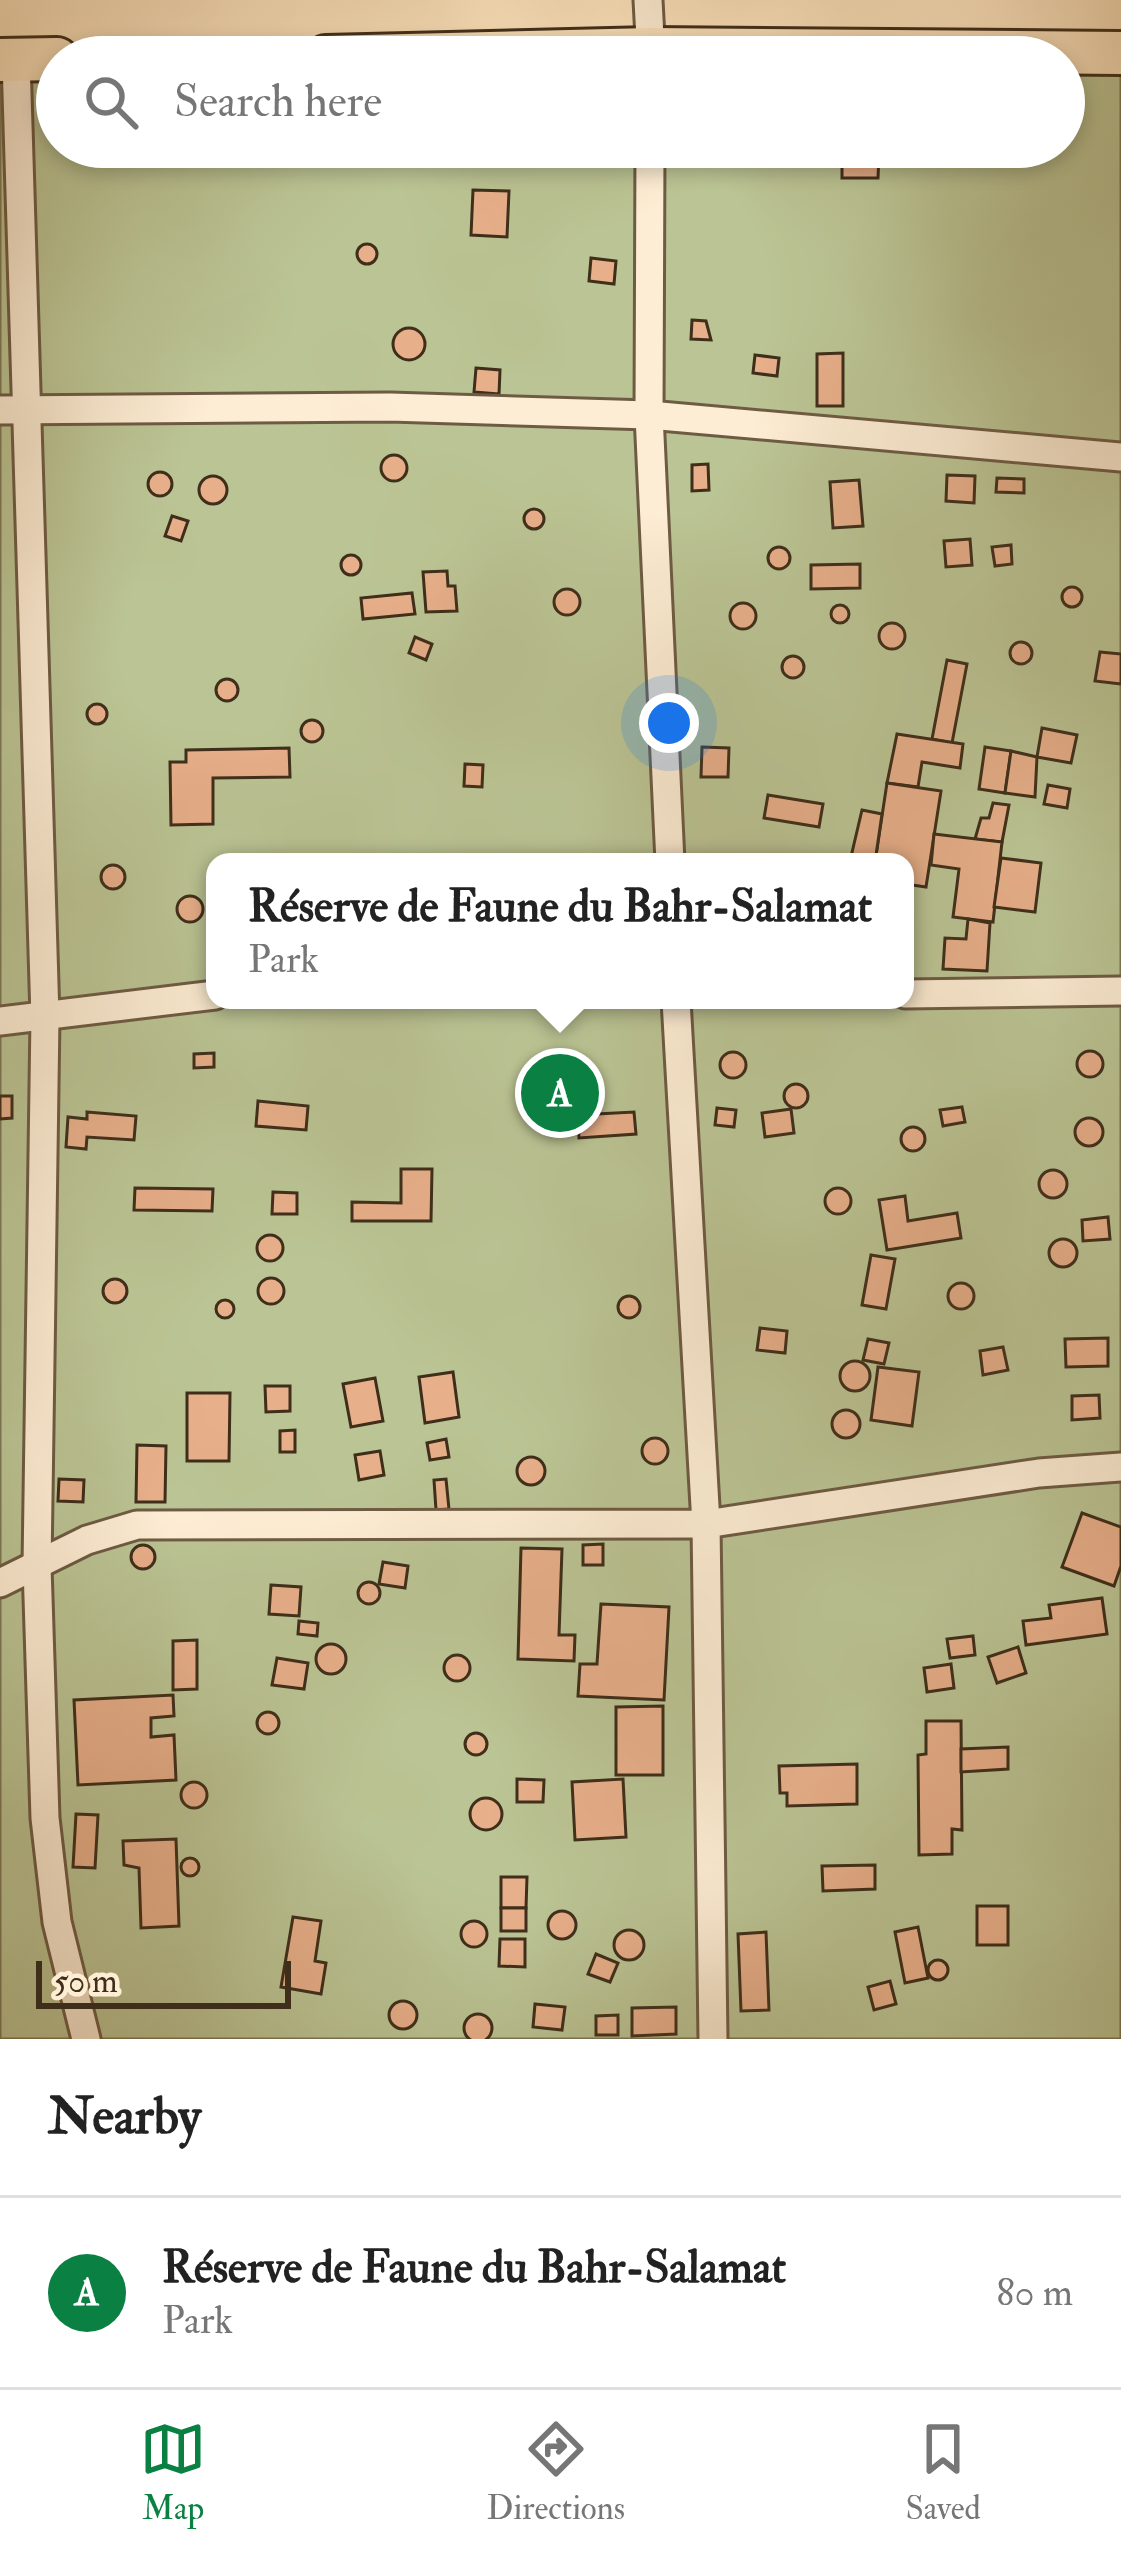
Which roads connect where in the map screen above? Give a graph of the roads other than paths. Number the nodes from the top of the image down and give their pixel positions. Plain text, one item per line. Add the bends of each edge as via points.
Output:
1 (648, 0) edge
2 (650, 36) edge
3 (1085, 53) edge
4 (1121, 53) edge
5 (24, 60) edge
6 (650, 168) edge
7 (12, 411) edge
8 (649, 415) junction
9 (1121, 457) edge
10 (670, 853) edge
11 (1121, 991) edge
12 (914, 994) edge
13 (206, 996) edge
14 (677, 1009) edge
15 (45, 1017) junction
16 (0, 1021) edge
17 (1121, 1468) edge
18 (706, 1524) junction
19 (38, 1566) junction
20 (0, 1583) edge
21 (86, 2039) edge
22 (713, 2039) edge

1 - 2 street
3 - 4 main road
5 - 7 street
6 - 8 street
7 - 8 street via 390,407
7 - 15 street
8 - 9 street
8 - 10 street
11 - 12 street
13 - 15 street
14 - 18 street
15 - 16 street
15 - 19 street
17 - 18 street via 1039,1473
18 - 19 street via 137,1525
18 - 22 street
19 - 20 street
19 - 21 street via 45,1819 57,1922

